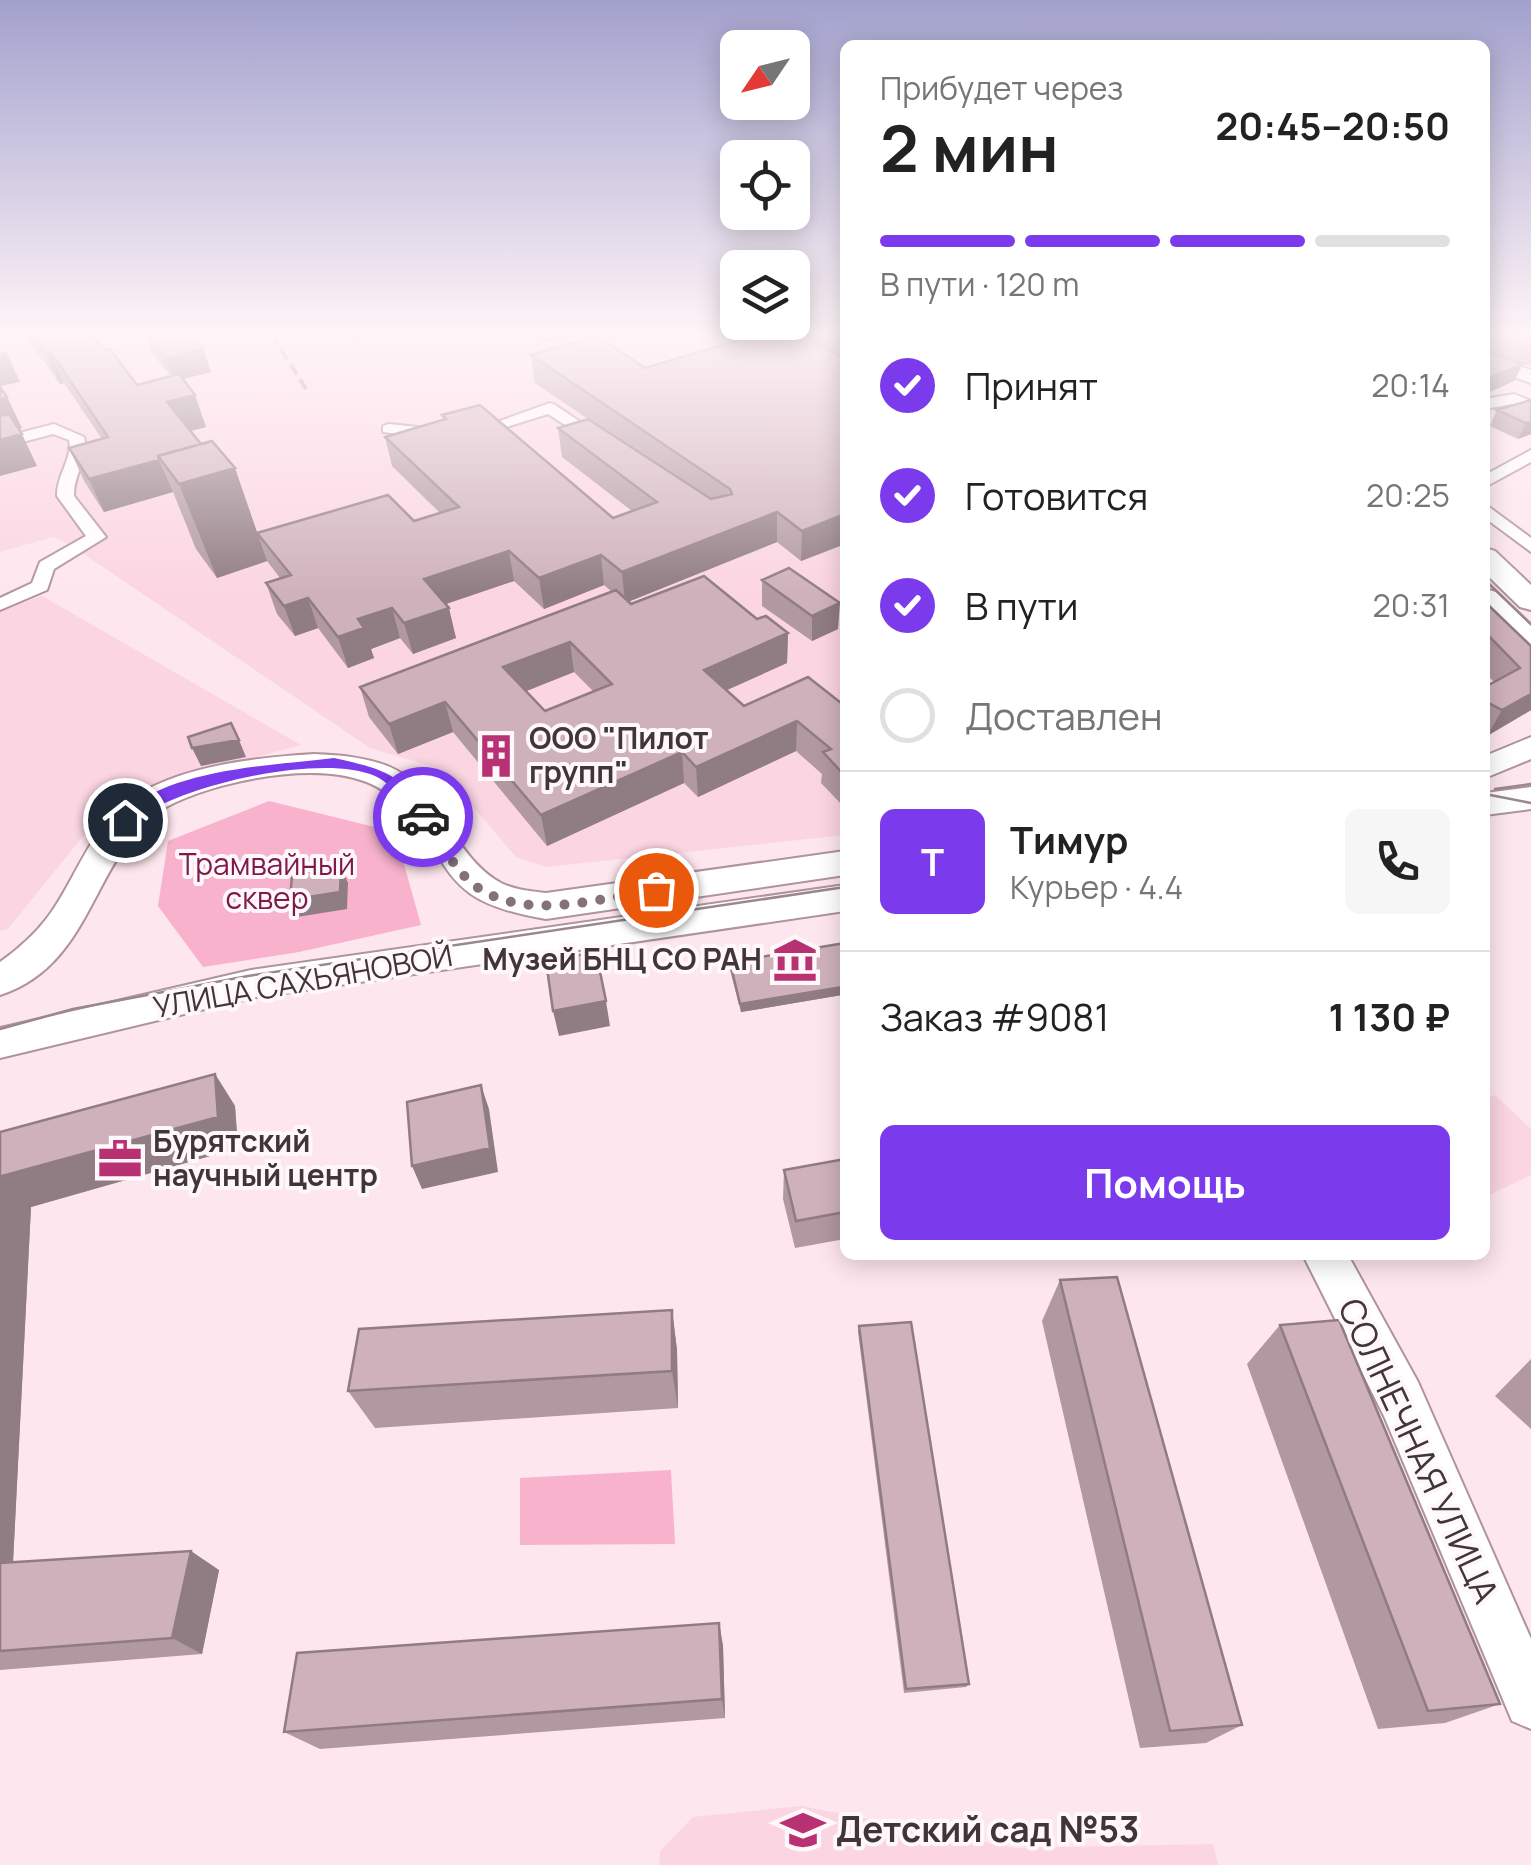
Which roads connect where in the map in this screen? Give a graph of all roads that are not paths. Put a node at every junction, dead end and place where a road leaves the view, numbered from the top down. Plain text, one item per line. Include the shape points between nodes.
1 (515, 421) edge
2 (570, 421) edge
3 (389, 429) dead end
4 (494, 429) edge
5 (462, 430) edge
6 (0, 443) edge
7 (617, 452) edge
8 (1531, 455) edge
9 (1490, 479) edge
10 (1490, 512) edge
11 (1531, 547) edge
12 (1490, 562) edge
13 (1531, 601) edge
14 (1490, 603) edge
15 (0, 604) edge
16 (1531, 644) edge
17 (1531, 748) edge
18 (1490, 764) edge
19 (1490, 765) edge
20 (1530, 797) edge
21 (1490, 803) edge
22 (840, 863) edge
23 (840, 899) edge
24 (0, 980) edge
25 (0, 1043) edge
26 (1328, 1260) edge
27 (1531, 1702) edge

1 - 4 street
2 - 7 street
3 - 5 street
6 - 15 street via 54,430 76,437 79,447 62,487 97,537 46,566 40,586
8 - 9 street
10 - 11 street
12 - 13 main road
14 - 16 main road
17 - 18 main road
19 - 20 main road
20 - 21 main road
22 - 24 main road via 546,906 516,904 472,883 402,788 379,772 334,762 302,764 207,779 144,804 107,845 72,915
23 - 25 main road, УЛИЦА САХЬЯНОВОЙ via 250,984
26 - 27 main road, СОЛНЕЧНАЯ УЛИЦА via 1402,1399

